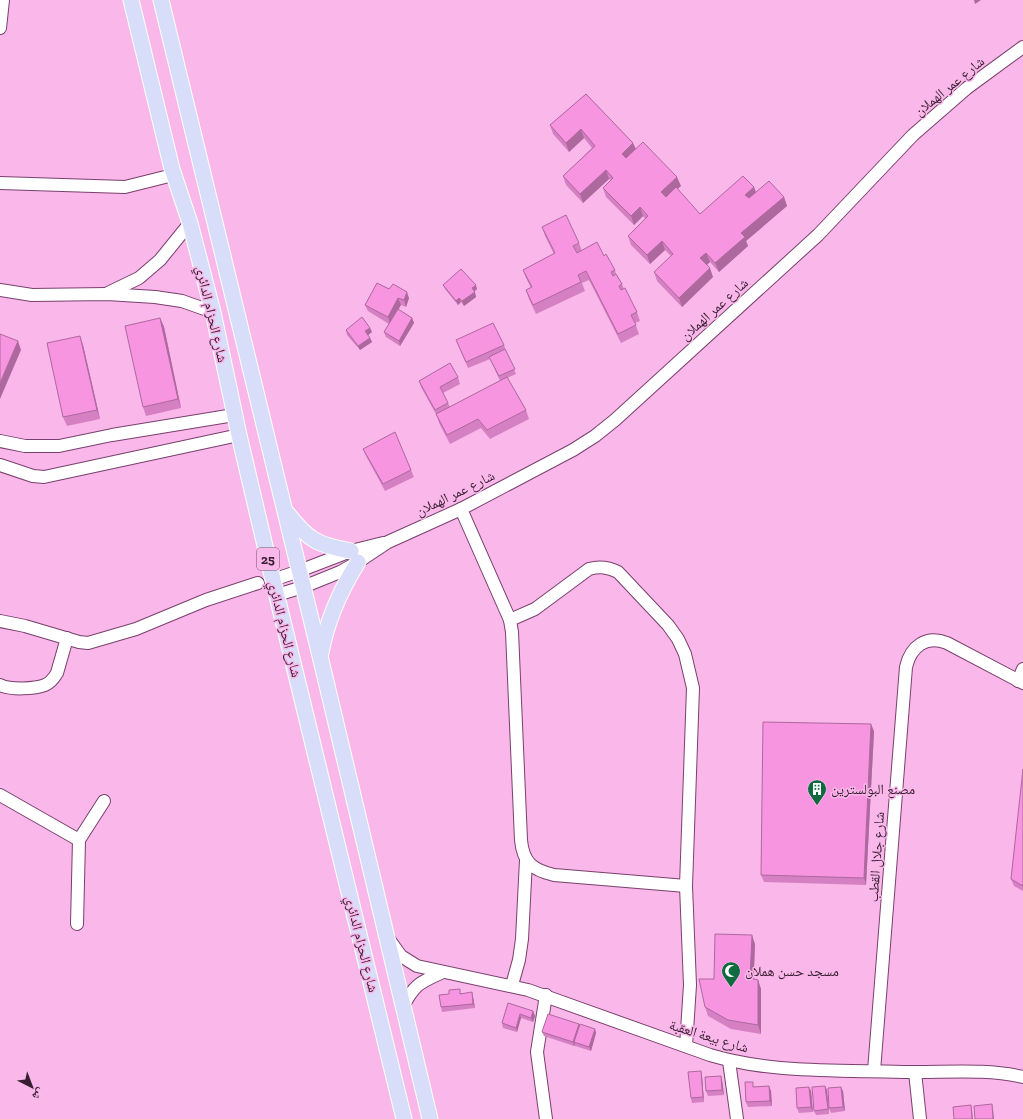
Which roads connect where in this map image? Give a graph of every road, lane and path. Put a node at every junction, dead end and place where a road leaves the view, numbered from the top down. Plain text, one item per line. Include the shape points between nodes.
1 (3, 0) edge
2 (132, 0) edge
3 (161, 0) edge
4 (0, 28) edge
5 (1023, 47) edge
6 (173, 175) junction
7 (0, 183) edge
8 (190, 223) junction
9 (0, 290) edge
10 (107, 294) junction
11 (213, 312) junction
12 (234, 415) junction
13 (239, 435) junction
14 (0, 441) edge
15 (0, 465) edge
16 (461, 509) junction
17 (285, 510) junction
18 (355, 556) junction
19 (299, 571) junction
20 (273, 580) junction
21 (258, 583) dead end
22 (303, 587) junction
23 (278, 595) junction
24 (510, 620) junction
25 (0, 621) edge
26 (67, 638) junction
27 (320, 656) junction
28 (1023, 669) edge
29 (1021, 682) edge
30 (0, 685) edge
31 (0, 795) edge
32 (104, 801) dead end
33 (78, 840) junction
34 (526, 860) junction
35 (686, 886) junction
36 (77, 924) dead end
37 (386, 936) junction
38 (443, 972) junction
39 (512, 985) junction
40 (546, 995) junction
41 (403, 1007) junction
42 (686, 1046) junction
43 (729, 1061) junction
44 (874, 1071) junction
45 (915, 1072) junction
46 (1022, 1074) edge
47 (404, 1119) edge
48 (430, 1119) edge
49 (546, 1119) edge
50 (737, 1119) edge
51 (920, 1119) edge

1 - 4 street
2 - 6 main road, شارع الحزام الدائري / 25
3 - 17 main road, شارع الحزام الدائري / 25
5 - 16 street, شارع عمر الهملان via 967,88 913,135 818,235 615,420 573,450
6 - 7 street via 125,187
6 - 8 main road, شارع الحزام الدائري / 25
8 - 10 street via 160,260 139,278
8 - 11 main road, شارع الحزام الدائري / 25
9 - 10 street via 32,295
10 - 11 street via 182,300
11 - 12 main road, شارع الحزام الدائري / 25
12 - 13 main road, شارع الحزام الدائري / 25
12 - 14 street via 58,446 25,446
13 - 15 street via 44,477
13 - 20 main road, شارع الحزام الدائري / 25
16 - 18 street, شارع عمر الهملان
16 - 24 street
17 - 18 main road via 300,530 312,540
17 - 19 main road, شارع الحزام الدائري / 25
18 - 19 street, شارع عمر الهملان
18 - 22 street, شارع عمر الهملان via 322,580
18 - 27 main road via 329,619
19 - 20 street, شارع عمر الهملان
19 - 22 main road, شارع الحزام الدائري / 25
20 - 23 main road, شارع الحزام الدائري / 25
21 - 26 street via 206,600 136,629 88,643
22 - 23 street, شارع عمر الهملان
22 - 27 main road, شارع الحزام الدائري / 25
23 - 47 main road, شارع الحزام الدائري / 25
24 - 34 street via 521,840
24 - 35 street via 535,609 589,569 598,566 618,572 678,639 685,654 693,688
25 - 26 street
26 - 30 street via 57,673 46,685 14,688
27 - 37 main road, شارع الحزام الدائري / 25
28 - 29 street
29 - 44 street, شارع جلال القطب via 938,639 923,642 908,658
31 - 33 street
32 - 33 street
33 - 36 street
34 - 35 street via 544,873 554,875
34 - 39 street via 522,939
35 - 42 street via 690,985
37 - 38 street, شارع بيعة العقبة via 401,956 417,966
37 - 41 main road, شارع الحزام الدائري / 25
38 - 39 street, شارع بيعة العقبة
38 - 41 street via 414,988
39 - 40 street, شارع بيعة العقبة
40 - 42 street, شارع بيعة العقبة
40 - 49 street via 537,1052
41 - 48 main road, شارع الحزام الدائري / 25
42 - 43 street, شارع بيعة العقبة
43 - 44 street, شارع بيعة العقبة via 792,1070
43 - 50 street
44 - 45 street, شارع بيعة العقبة
45 - 46 street, شارع بيعة العقبة
45 - 51 street

